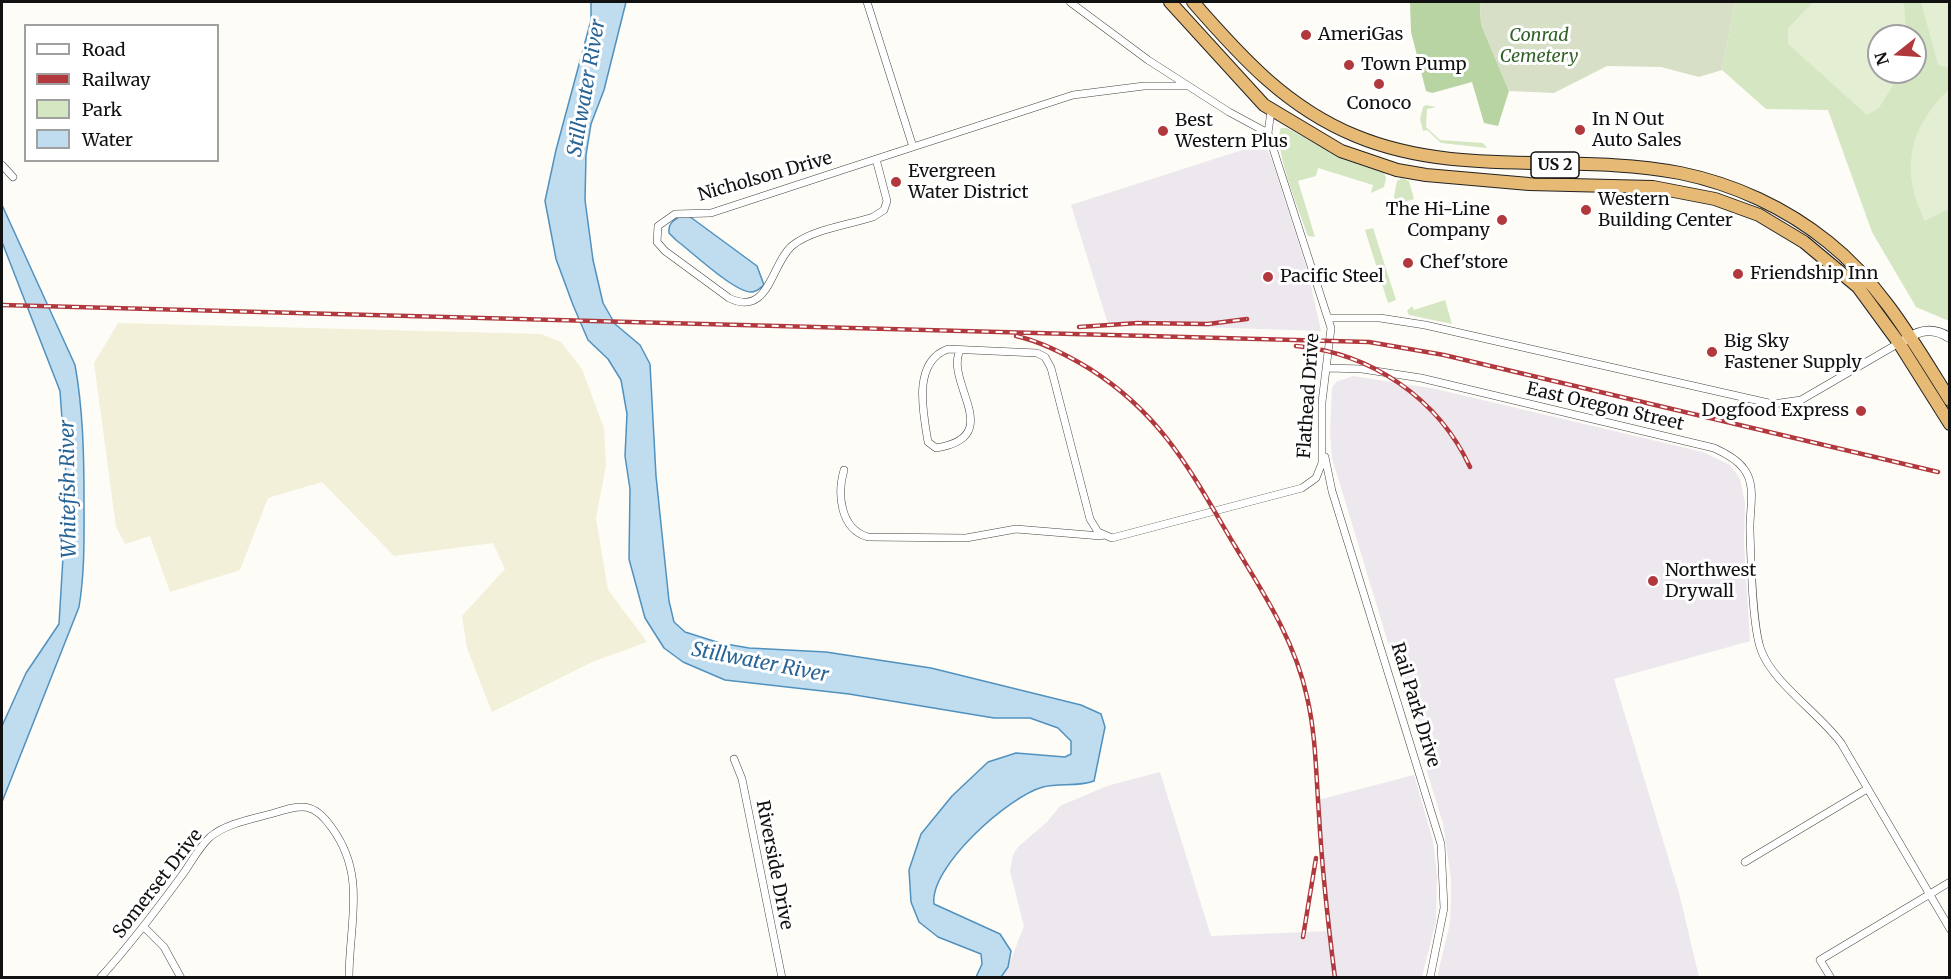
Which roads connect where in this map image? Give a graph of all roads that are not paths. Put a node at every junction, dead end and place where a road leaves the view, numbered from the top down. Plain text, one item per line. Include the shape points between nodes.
1 (867, 2) edge
2 (1070, 2) edge
3 (1170, 2) edge
4 (1193, 2) edge
5 (1196, 89) junction
6 (1271, 111) junction
7 (1268, 133) junction
8 (913, 147) junction
9 (876, 159) junction
10 (2, 165) edge
11 (13, 177) dead end
12 (1329, 318) junction
13 (1950, 338) edge
14 (1905, 340) junction
15 (960, 350) junction
16 (1328, 368) junction
17 (1950, 400) edge
18 (1950, 424) edge
19 (1323, 446) junction
20 (844, 470) dead end
21 (1112, 538) junction
22 (734, 759) dead end
23 (1868, 789) junction
24 (1745, 862) dead end
25 (1950, 882) edge
26 (1930, 894) junction
27 (144, 927) junction
28 (1950, 929) edge
29 (100, 978) edge
30 (181, 978) edge
31 (349, 978) edge
32 (782, 978) edge
33 (1430, 978) edge
34 (1831, 978) edge

1 - 8 street
2 - 5 street via 1148,60
3 - 6 highway, US 2
4 - 14 highway, US 2 via 1241,57 1285,97 1327,123 1376,144 1440,159 1663,171 1710,181 1758,199 1811,229 1843,254 1871,283
5 - 7 street
5 - 8 street, Nicholson Drive via 1183,85 1144,86 1074,95
6 - 7 street
6 - 14 highway, US 2 via 1341,151 1397,170 1493,182 1653,187 1748,209 1804,242 1844,275
7 - 12 street
8 - 9 street, Nicholson Drive
9 - 9 street, Nicholson Drive via 711,213 671,215 658,226 657,242 729,298 741,302 755,300 766,290 783,256 795,244 884,210 887,201
10 - 11 street
12 - 14 street, Flathead Drive via 1380,318 1425,325 1773,404 1801,400
12 - 16 street, Flathead Drive
13 - 14 street via 1932,330
14 - 17 highway, US 2
14 - 18 highway, US 2
15 - 15 street via 935,354 926,365 926,430 928,442 936,448 960,441 971,419 957,365
15 - 21 street via 1037,353 1045,357 1090,519 1098,532
16 - 19 street, Flathead Drive via 1322,402
16 - 23 street, East Oregon Street via 1421,378 1714,448 1735,460 1744,468 1751,490 1750,531 1760,647 1778,677 1834,734
19 - 21 street, Flathead Drive via 1316,478 1302,488
19 - 33 street, Rail Park Drive via 1332,491 1441,844 1444,908
20 - 21 street via 841,496 849,526 867,537 966,538 1016,529
22 - 32 street, Riverside Drive via 742,779
23 - 24 street
23 - 26 street, East Oregon Street
25 - 26 street
26 - 28 street, East Oregon Street
26 - 34 street via 1820,960
27 - 29 street, Somerset Drive
27 - 30 street via 164,947
27 - 31 street, Somerset Drive via 210,838 226,827 297,806 314,808 344,844 351,861 354,908

